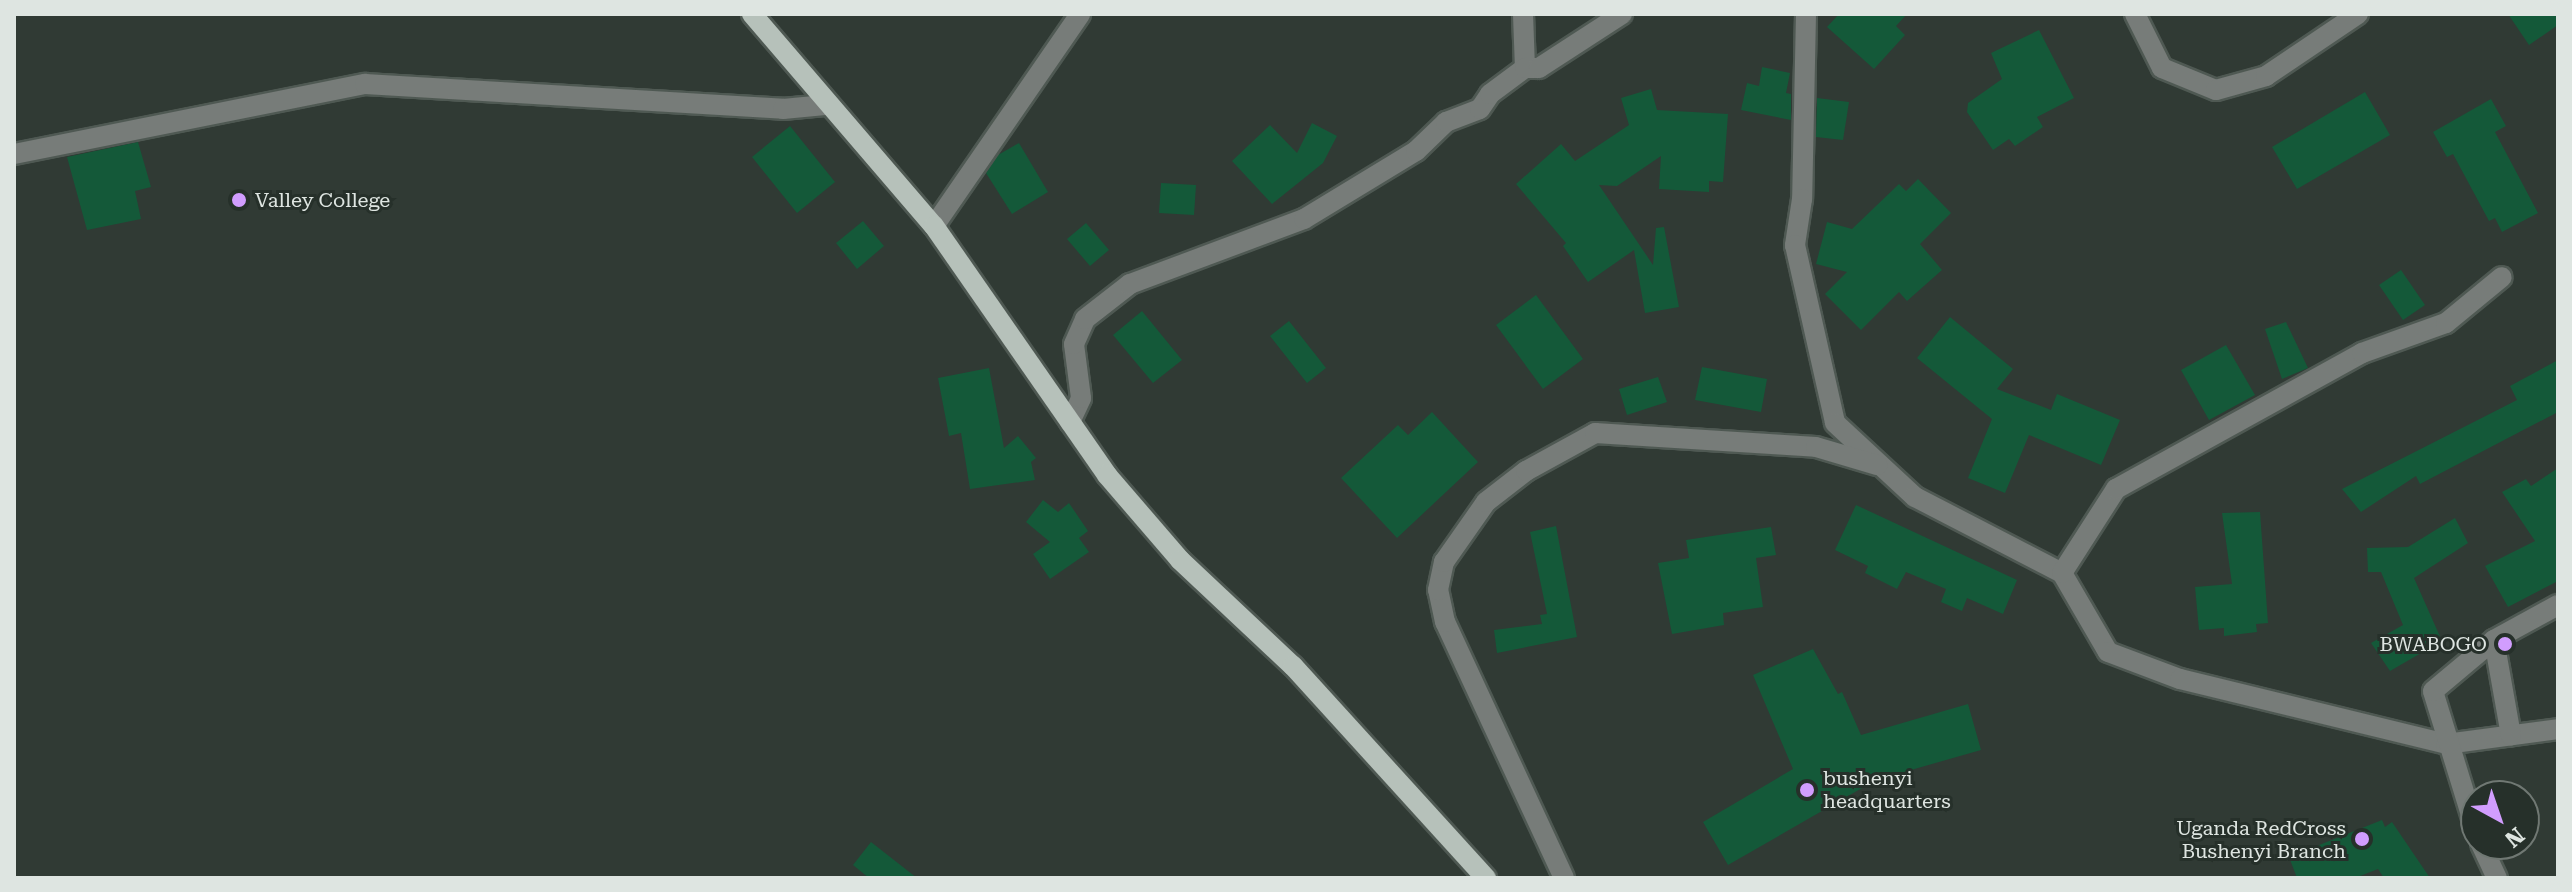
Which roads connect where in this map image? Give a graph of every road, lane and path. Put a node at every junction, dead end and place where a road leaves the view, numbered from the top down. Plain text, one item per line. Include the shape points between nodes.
1 (752, 14) edge
2 (1080, 14) edge
3 (1523, 14) edge
4 (1622, 14) edge
5 (1806, 14) edge
6 (2135, 14) edge
7 (2358, 14) edge
8 (1525, 68) junction
9 (825, 105) junction
10 (14, 154) edge
11 (934, 226) junction
12 (2502, 277) dead end
13 (1070, 422) junction
14 (1881, 466) junction
15 (2062, 573) junction
16 (2558, 605) edge
17 (2494, 640) junction
18 (2558, 729) edge
19 (2511, 735) junction
20 (2446, 744) junction
21 (2460, 785) edge
22 (1486, 878) edge
23 (1564, 878) edge

1 - 9 main road
2 - 11 street
3 - 8 street
4 - 8 street via 1539,68
5 - 14 street via 1797,272 1813,309 1835,423
6 - 7 street via 2162,68 2216,90 2266,76
8 - 13 street via 1480,109 1446,122 1416,151 1304,219 1130,284 1085,319 1074,344 1081,398
9 - 10 street via 783,109 365,84
9 - 11 main road
11 - 13 main road
12 - 15 street via 2446,323 2362,353 2116,489
13 - 22 main road via 1180,560 1293,666
14 - 15 street via 1915,497
14 - 23 street via 1816,447 1595,433 1526,471 1486,502 1444,562 1438,590 1445,622
15 - 20 street via 2108,652 2180,679
16 - 17 street
17 - 19 street
17 - 20 street via 2433,691
18 - 19 street
19 - 20 street
20 - 21 street

